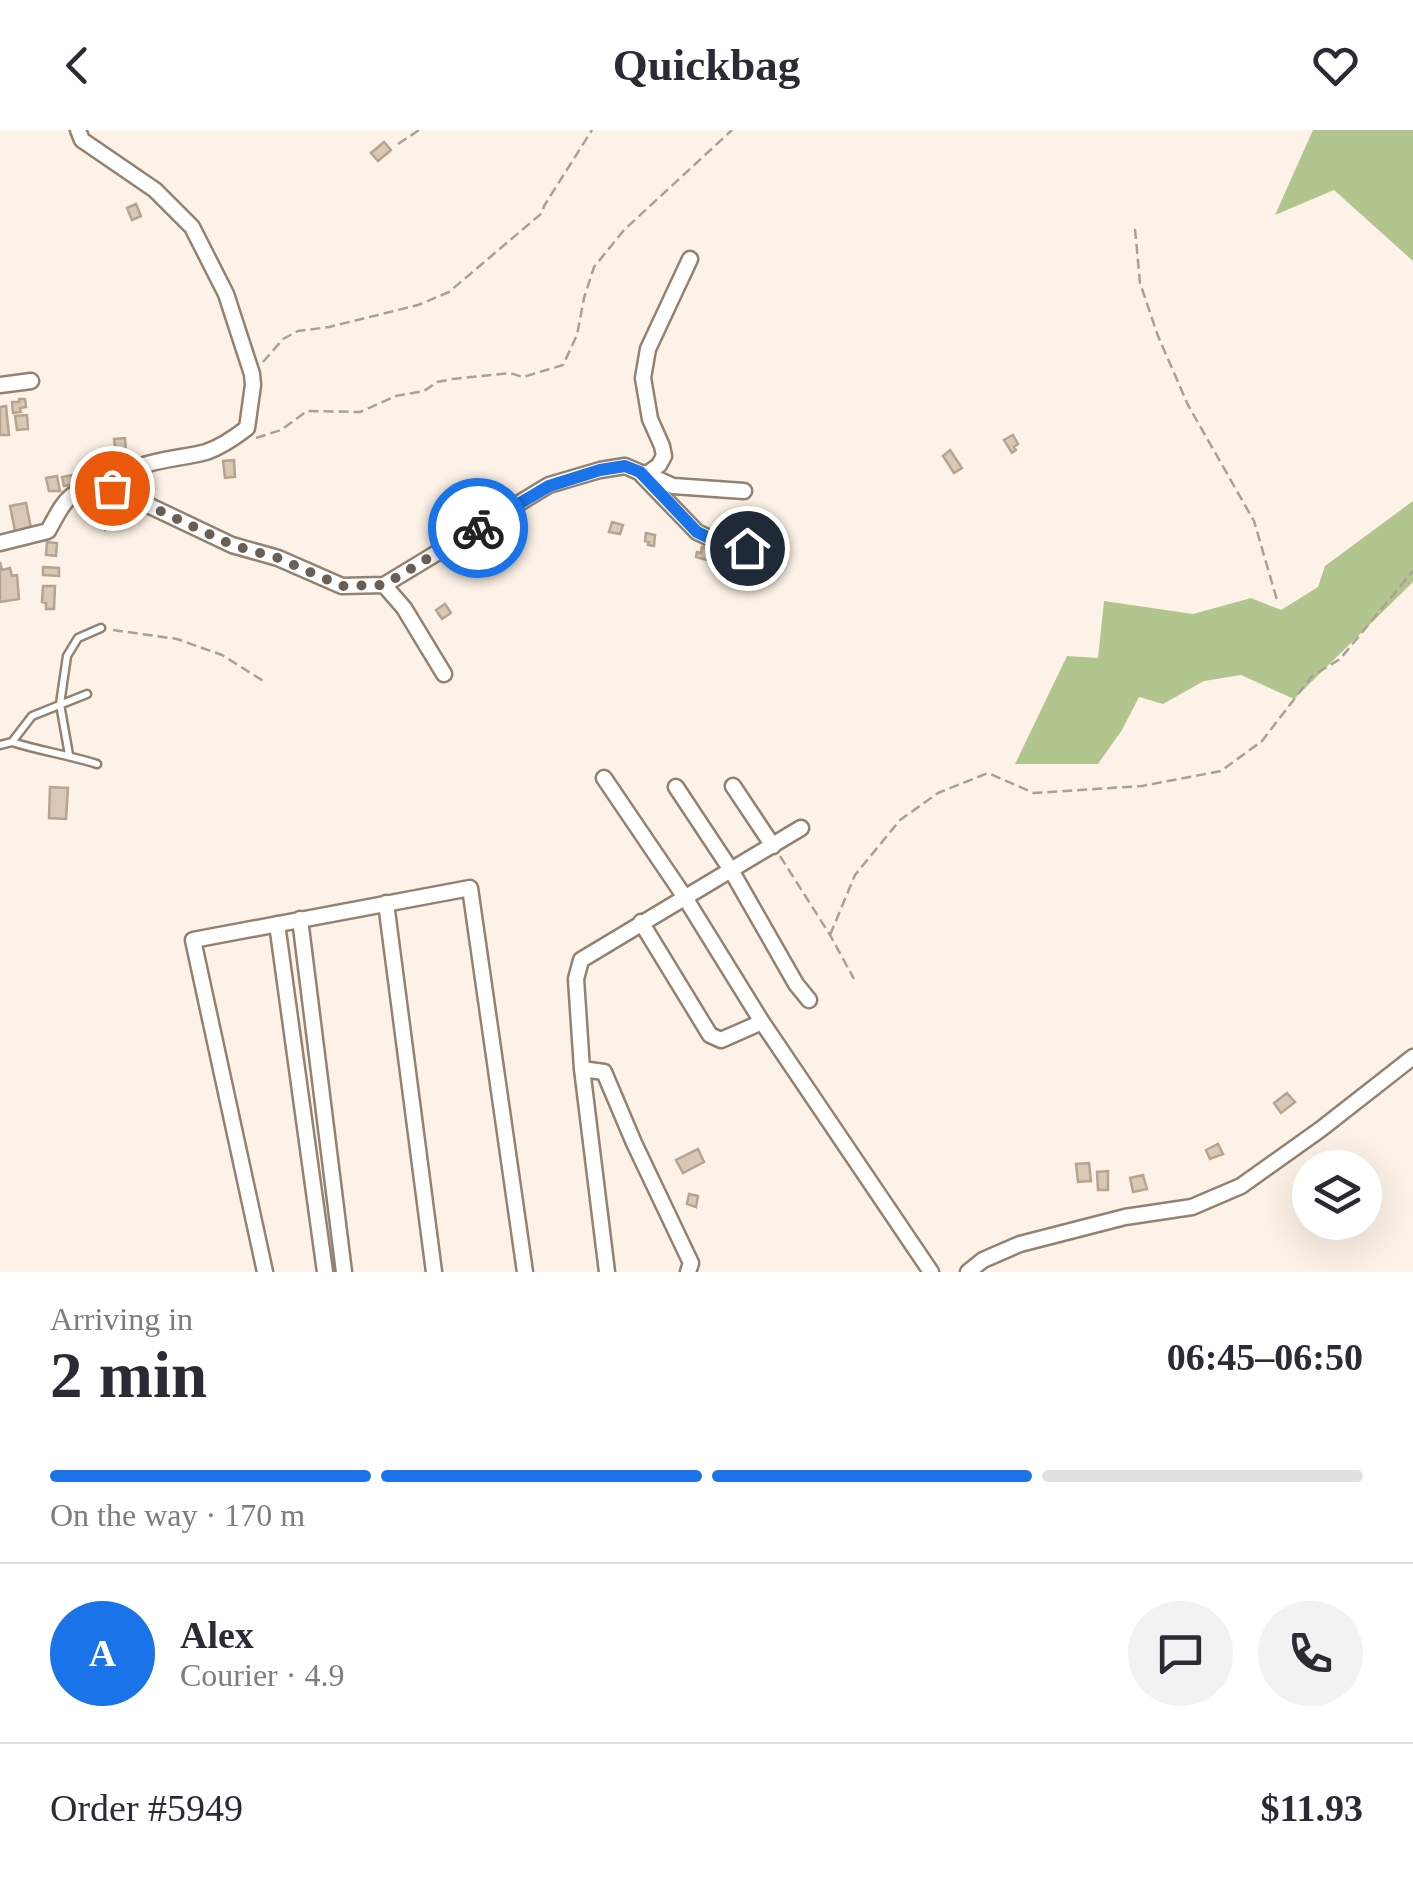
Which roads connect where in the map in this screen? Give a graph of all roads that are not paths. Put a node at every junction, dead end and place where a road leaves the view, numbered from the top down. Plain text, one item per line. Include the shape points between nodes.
1 (78, 130) edge
2 (690, 259) dead end
3 (31, 382) dead end
4 (0, 385) edge
5 (643, 473) junction
6 (112, 488) junction
7 (744, 491) dead end
8 (0, 543) edge
9 (747, 548) dead end
10 (384, 585) junction
11 (101, 628) road end
12 (444, 674) dead end
13 (86, 694) dead end
14 (60, 704) junction
15 (12, 742) junction
16 (0, 745) edge
17 (69, 755) junction
18 (97, 764) dead end
19 (604, 778) dead end
20 (733, 786) dead end
21 (676, 787) dead end
22 (801, 828) dead end
23 (773, 846) junction
24 (731, 870) junction
25 (684, 896) junction
26 (386, 903) junction
27 (300, 920) junction
28 (641, 922) junction
29 (277, 924) junction
30 (808, 1000) dead end
31 (762, 1022) junction
32 (1413, 1056) edge
33 (582, 1070) junction
34 (522, 1271) edge
35 (265, 1272) edge
36 (325, 1272) edge
37 (344, 1272) edge
38 (434, 1272) edge
39 (607, 1272) edge
40 (688, 1272) edge
41 (931, 1272) edge
42 (968, 1272) edge

1 - 6 street via 82,140 156,190 192,227 226,294 253,384 247,428 205,452 131,471
2 - 5 street via 648,349 650,419 664,456
3 - 4 street
5 - 7 street via 673,486
5 - 9 street via 697,532
5 - 10 street via 625,466 549,486
6 - 8 street via 93,486 70,495 48,532
6 - 10 street via 232,545 342,586
10 - 12 street
11 - 14 lane via 78,638 67,656
13 - 14 lane
14 - 15 lane via 32,716
14 - 17 lane
15 - 16 lane
15 - 17 lane
17 - 18 lane
19 - 25 street
20 - 23 street
21 - 24 street
22 - 23 street
23 - 24 street
24 - 25 street
24 - 30 street
25 - 28 street
25 - 31 street
26 - 27 street
26 - 34 street via 470,888
26 - 38 street
27 - 29 street
27 - 37 street
28 - 31 street via 710,1035 720,1040
28 - 33 street via 581,960 576,978
29 - 35 street via 193,940
29 - 36 street
31 - 41 street
32 - 42 street via 1241,1186 1192,1207 1020,1244
33 - 39 street
33 - 40 street via 604,1072 691,1263

